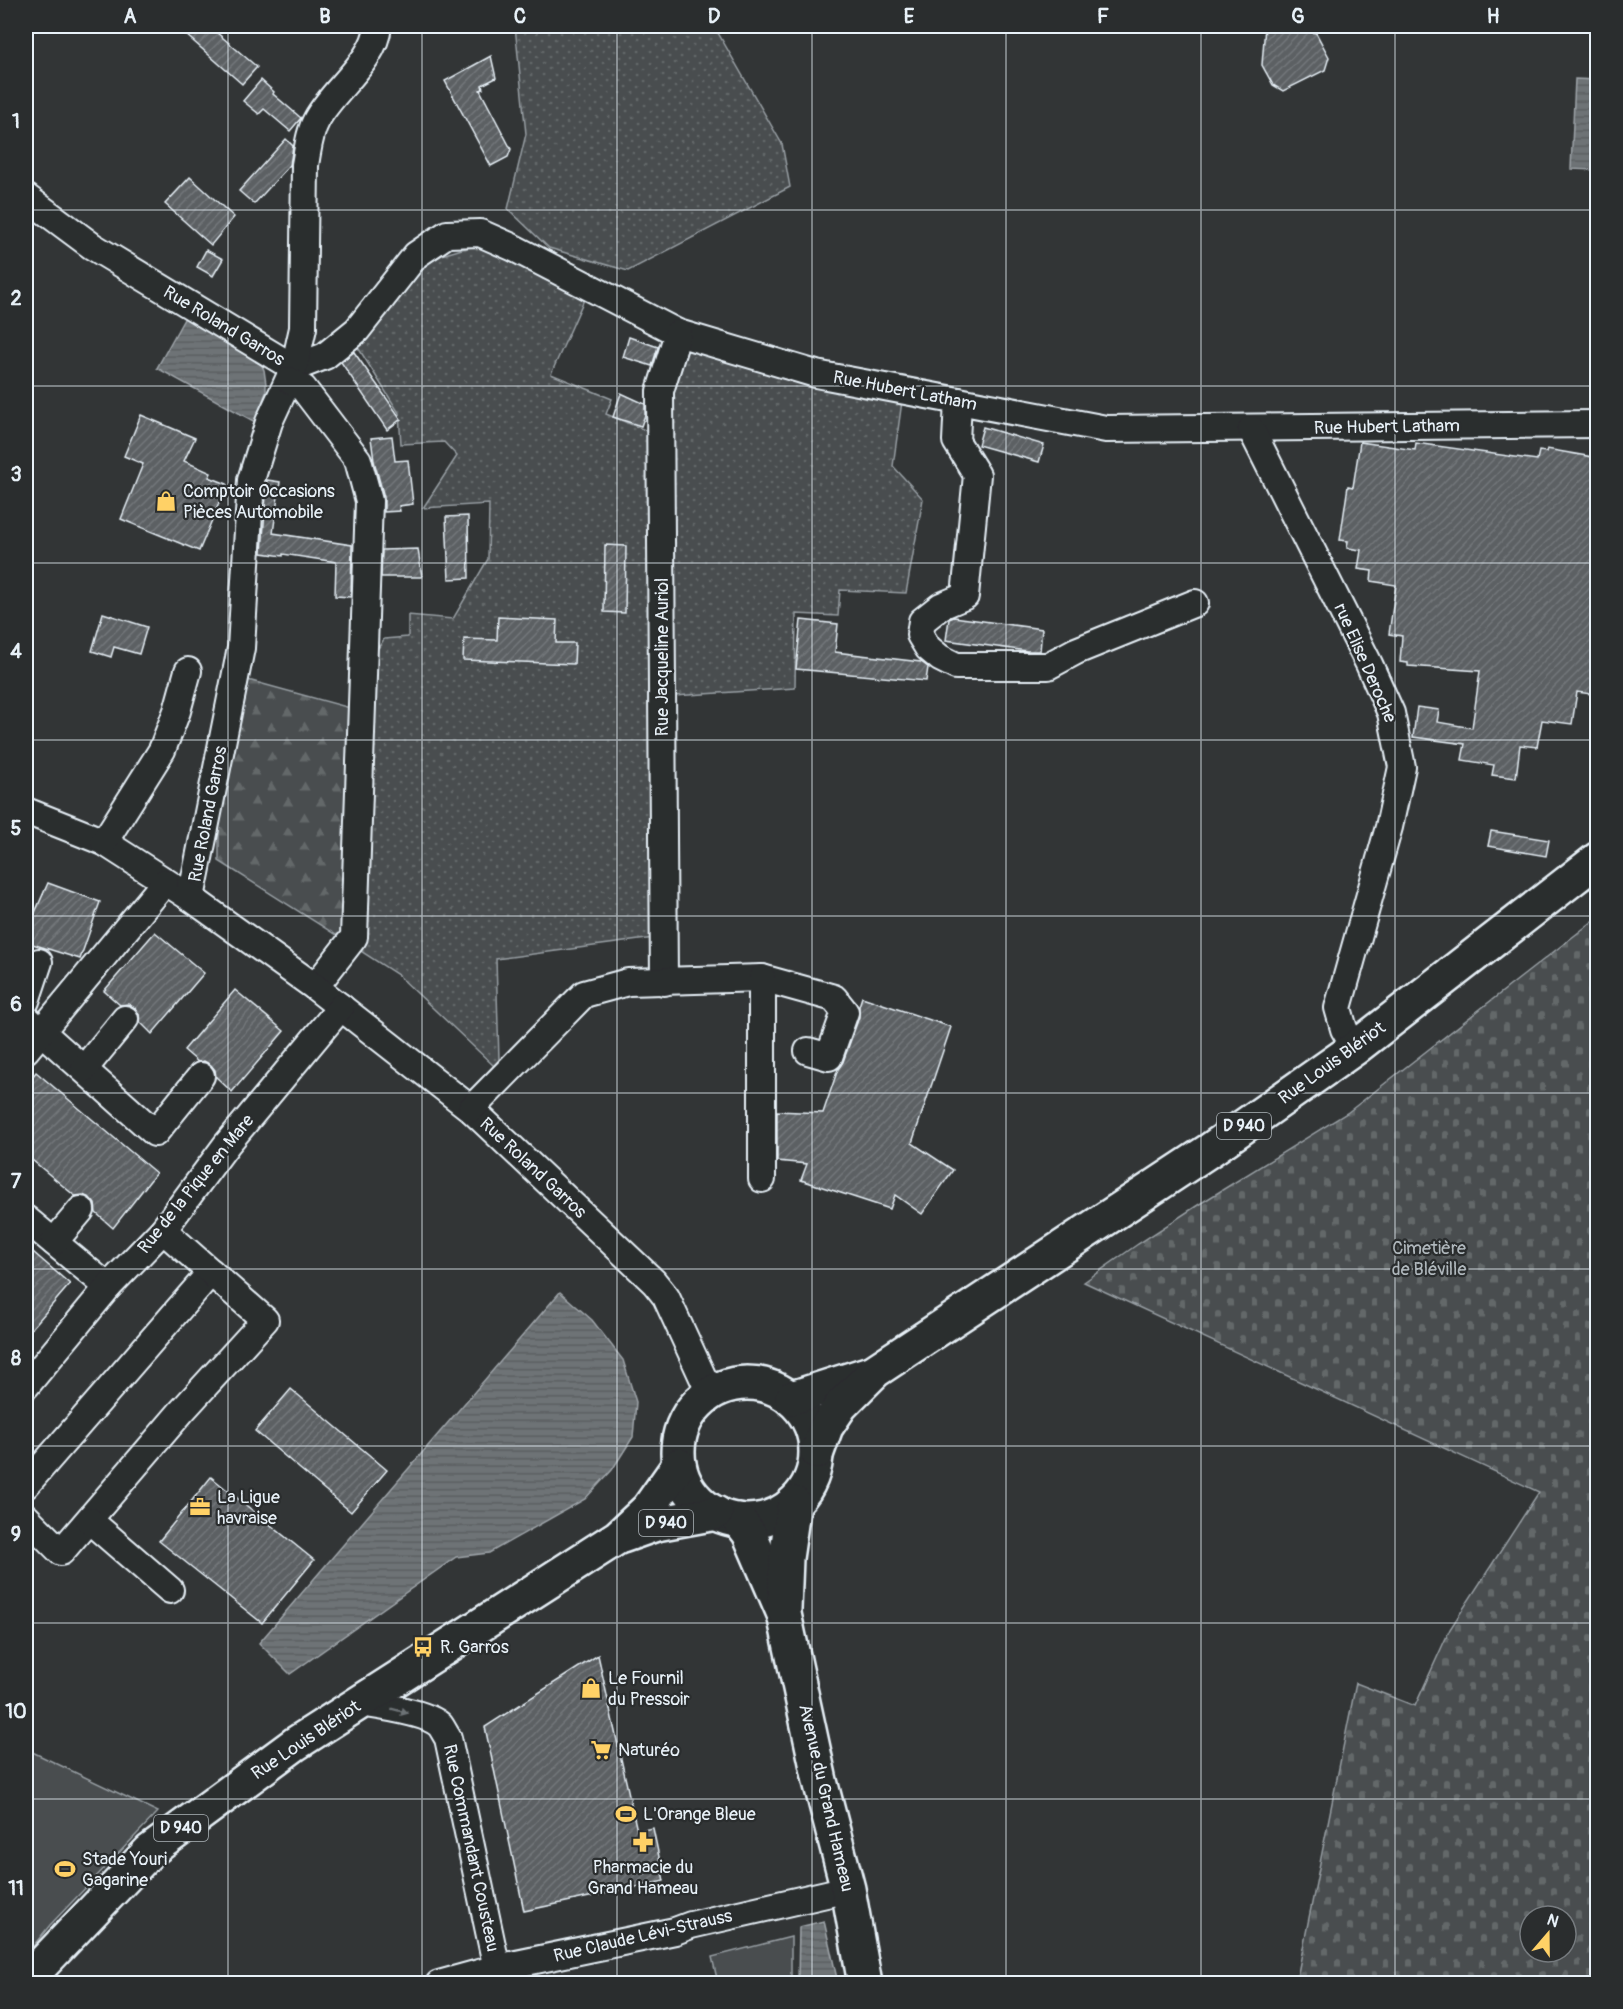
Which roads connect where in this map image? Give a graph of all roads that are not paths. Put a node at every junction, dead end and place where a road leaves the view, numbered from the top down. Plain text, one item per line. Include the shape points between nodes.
1 (378, 26) edge
2 (26, 197) edge
3 (678, 333) junction
4 (292, 374) junction
5 (958, 401) junction
6 (1598, 424) edge
7 (1251, 429) junction
8 (1195, 603) dead end
9 (188, 671) dead end
10 (26, 811) edge
11 (104, 842) junction
12 (1598, 859) edge
13 (165, 882) junction
14 (191, 898) junction
15 (39, 962) dead end
16 (762, 978) junction
17 (664, 982) junction
18 (315, 987) junction
19 (26, 1001) edge
20 (341, 1007) junction
21 (125, 1019) dead end
22 (31, 1033) edge
23 (1355, 1048) junction
24 (808, 1051) dead end
25 (84, 1069) junction
26 (201, 1076) dead end
27 (471, 1109) junction
28 (762, 1179) dead end
29 (81, 1210) dead end
30 (26, 1219) edge
31 (163, 1230) junction
32 (54, 1242) junction
33 (211, 1272) junction
34 (108, 1287) junction
35 (875, 1371) junction
36 (26, 1386) edge
37 (710, 1393) junction
38 (792, 1398) junction
39 (817, 1452) junction
40 (679, 1465) junction
41 (26, 1485) edge
42 (794, 1503) junction
43 (26, 1517) edge
44 (727, 1517) junction
45 (89, 1520) junction
46 (618, 1537) junction
47 (170, 1590) dead end
48 (784, 1614) junction
49 (360, 1703) junction
50 (848, 1889) junction
51 (498, 1976) edge
52 (26, 1981) edge
53 (439, 1983) edge
54 (865, 1983) edge

1 - 4 street via 371,50 328,102 309,139 305,165 303,328
2 - 4 street, Rue Roland Garros via 92,246
3 - 4 street, Rue Hubert Latham via 480,233 447,234 416,255 357,330 325,356
3 - 5 street, Rue Hubert Latham via 816,374
3 - 17 street, Rue Jacqueline Auriol via 660,391
4 - 14 street, Rue Roland Garros via 269,422 251,480 241,648
4 - 18 street via 358,460 369,501 354,937
5 - 7 street, Rue Hubert Latham via 1106,429
5 - 8 street via 956,441 977,476 965,596 941,606 922,621 920,635 928,648 956,666 1048,666
6 - 7 street, Rue Hubert Latham
7 - 23 street, rue Elise Deroche via 1391,713 1402,767 1389,828 1338,1008
9 - 11 street via 162,750
10 - 11 street
11 - 13 street
12 - 23 main road, Rue Louis Blériot / D 940
13 - 14 street
13 - 22 street
14 - 18 street, Rue Roland Garros
15 - 19 street
16 - 17 street
16 - 24 street via 834,998 845,1012 829,1057
16 - 28 street
17 - 27 street via 627,982 584,994
18 - 20 street, Rue Roland Garros
20 - 27 street, Rue Roland Garros
20 - 31 street, Rue de la Pique en Mare via 227,1144
21 - 25 street
22 - 25 street
23 - 35 main road, Rue Louis Blériot / D 940 via 1210,1150
25 - 26 street via 155,1133
27 - 37 street, Rue Roland Garros via 654,1282 666,1297
29 - 32 street
30 - 32 street
31 - 33 street
31 - 34 street, Rue de la Pique en Mare
32 - 34 street
33 - 41 street
33 - 45 street via 265,1320
34 - 36 street, Rue de la Pique en Mare
35 - 38 main road, Rue Louis Blériot / D 940
35 - 39 main road, Rue Louis Blériot / D 940 via 841,1405 826,1427
37 - 38 main road via 730,1384 752,1383 773,1387
37 - 40 main road via 684,1424
38 - 39 main road via 806,1414
39 - 42 main road via 810,1480
40 - 44 main road via 684,1480 702,1504
40 - 46 main road, Rue Louis Blériot / D 940 via 648,1509
42 - 44 main road via 758,1520
42 - 48 main road, Avenue du Grand Hameau via 786,1558
43 - 45 street via 61,1552
44 - 46 main road, Rue Louis Blériot / D 940 via 656,1524
44 - 48 main road, Avenue du Grand Hameau via 749,1533
45 - 47 street
46 - 49 main road, Rue Louis Blériot / D 940
48 - 50 main road, Avenue du Grand Hameau
49 -> 51 street, Rue Commandant Cousteau via 428,1719 439,1724 448,1738
49 - 52 main road, Rue Louis Blériot / D 940 via 295,1744 150,1851
50 - 51 street, Rue Claude Lévi-Strauss
50 - 54 main road, Avenue du Grand Hameau
51 - 53 street, Rue Claude Lévi-Strauss

